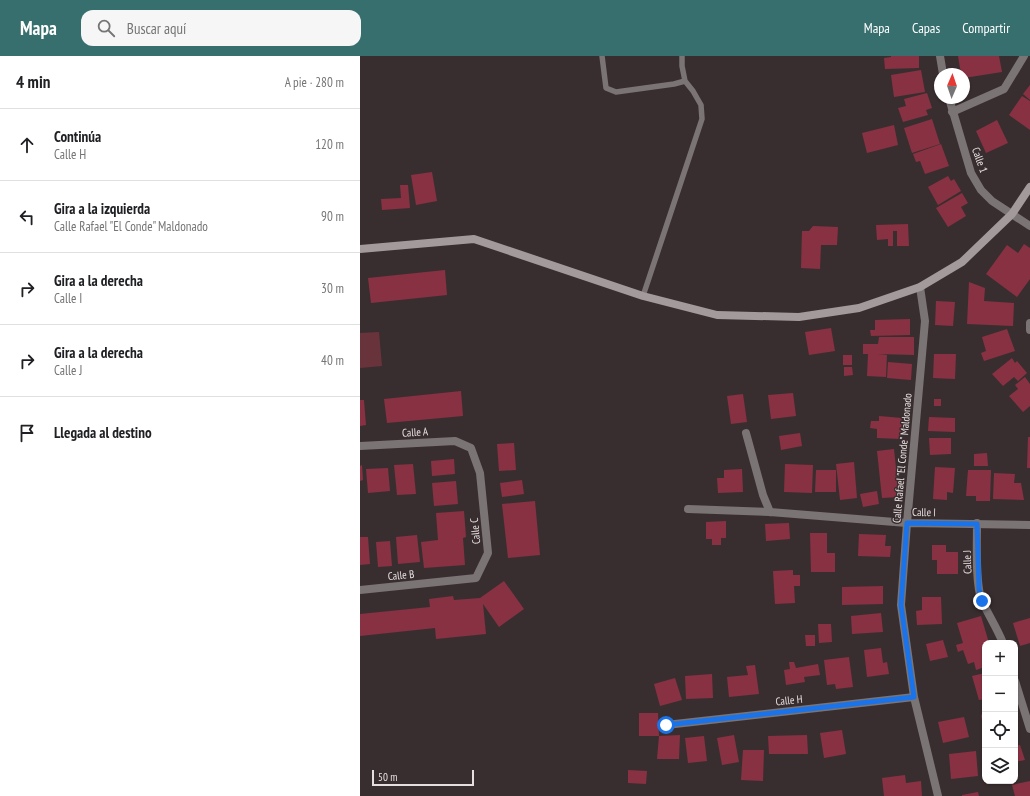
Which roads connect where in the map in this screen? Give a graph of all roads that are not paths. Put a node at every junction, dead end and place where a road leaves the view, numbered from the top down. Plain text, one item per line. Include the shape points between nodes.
1 (602, 56) edge
2 (682, 56) edge
3 (940, 56) edge
4 (1024, 56) edge
5 (942, 68) edge
6 (685, 81) junction
7 (950, 104) edge
8 (952, 112) junction
9 (1030, 187) edge
10 (1012, 214) junction
11 (1030, 226) edge
12 (360, 249) edge
13 (920, 287) junction
14 (643, 296) junction
15 (1030, 323) edge
16 (1030, 330) edge
17 (746, 433) dead end
18 (360, 446) edge
19 (471, 448) joint
20 (688, 509) dead end
21 (770, 512) junction
22 (907, 523) junction
23 (977, 524) junction
24 (1030, 525) edge
25 (443, 581) joint
26 (360, 590) edge
27 (1002, 640) edge
28 (1018, 691) edge
29 (914, 697) junction
30 (666, 725) dead end
31 (1030, 729) edge
32 (938, 796) edge

1 - 6 lane via 606,88 609,91
2 - 6 lane
3 - 5 street
4 - 8 street via 1004,88
6 - 14 lane via 701,105 702,119
7 - 8 street, Calle 1
8 - 10 street, Calle 1 via 971,173 981,190
9 - 10 street
10 - 11 street, Calle 1
10 - 13 street via 962,262
12 - 14 street via 474,239
13 - 14 street via 859,308 799,317 717,315
13 - 22 street, Calle Rafael "El Conde" Maldonado via 925,321
15 - 16 street
17 - 21 street
18 - 19 street, Calle A via 455,441
19 - 25 street, Calle C via 480,473 488,553 476,578
20 - 21 street, Calle I
21 - 22 street, Calle I
22 - 23 street, Calle I
22 - 29 street, Calle Rafael "El Conde" Maldonado via 901,605
23 - 24 street, Calle I
23 - 27 street, Calle J via 979,589 982,601
25 - 26 street, Calle B
28 - 31 street
29 - 30 street, Calle H
29 - 32 street, Calle Rafael "El Conde" Maldonado

